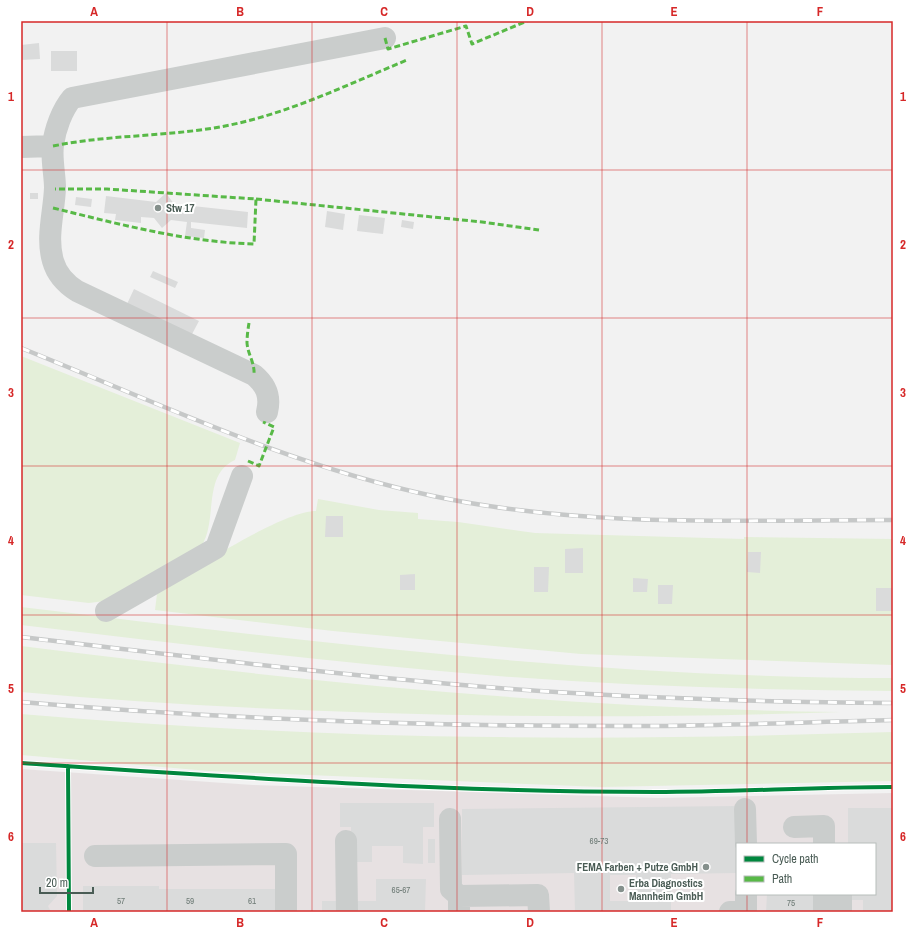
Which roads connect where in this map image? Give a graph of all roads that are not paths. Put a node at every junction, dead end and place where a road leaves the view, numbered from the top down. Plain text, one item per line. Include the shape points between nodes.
1 (385, 38) dead end
2 (21, 146) edge
3 (53, 146) junction
4 (267, 412) dead end
5 (242, 476) dead end
6 (106, 611) dead end
7 (745, 809) dead end
8 (450, 819) dead end
9 (794, 827) dead end
10 (346, 841) dead end
11 (746, 843) edge
12 (824, 843) edge
13 (95, 856) dead end
14 (746, 895) edge
15 (824, 895) edge
16 (841, 895) edge
17 (459, 904) edge
18 (286, 912) edge
19 (346, 912) edge
20 (539, 912) edge
21 (730, 912) edge
22 (824, 912) edge
23 (841, 912) edge

1 - 3 lane via 72,98 66,106
2 - 3 lane
3 - 4 lane via 55,189 50,240 54,262 62,278 77,291 254,375 269,396
5 - 6 lane via 216,548
7 - 11 lane
8 - 17 lane via 451,889
9 - 12 lane via 824,826
10 - 19 lane
13 - 18 lane via 286,854
14 - 21 lane via 746,912
15 - 22 lane
16 - 23 lane
17 - 20 lane via 538,895

